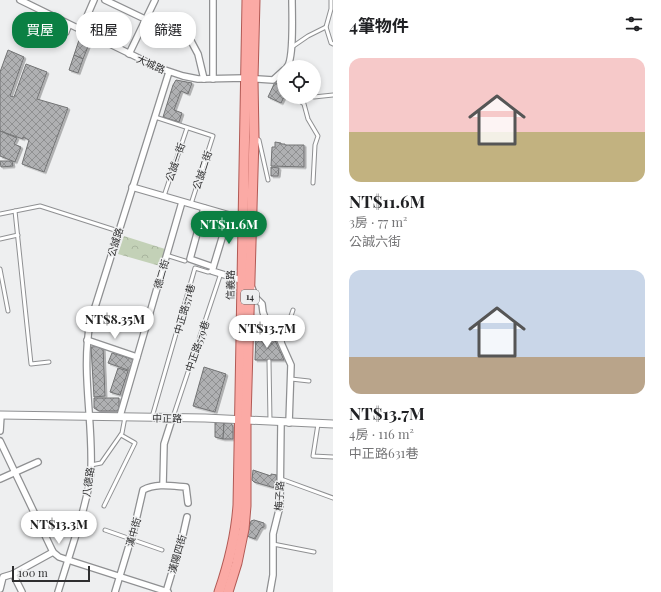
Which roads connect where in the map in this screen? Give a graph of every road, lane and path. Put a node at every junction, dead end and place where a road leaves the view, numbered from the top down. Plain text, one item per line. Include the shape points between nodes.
1 (20, 0) edge
2 (94, 0) edge
3 (105, 0) edge
4 (155, 0) edge
5 (213, 0) edge
6 (247, 0) edge
7 (255, 0) edge
8 (292, 0) edge
9 (332, 1) edge
10 (89, 12) edge
11 (150, 12) edge
12 (140, 17) edge
13 (70, 25) junction
14 (326, 27) junction
15 (76, 28) edge
16 (68, 30) edge
17 (140, 32) edge
18 (333, 44) edge
19 (292, 47) junction
20 (117, 48) edge
21 (195, 48) edge
22 (129, 54) junction
23 (290, 60) edge
24 (169, 72) junction
25 (277, 76) edge
26 (204, 79) junction
27 (213, 79) junction
28 (249, 79) junction
29 (333, 95) edge
30 (321, 96) edge
31 (304, 104) edge
32 (155, 117) junction
33 (187, 128) junction
34 (254, 137) junction
35 (268, 180) dead end
36 (313, 183) dead end
37 (132, 187) junction
38 (164, 196) junction
39 (182, 202) junction
40 (191, 204) junction
41 (204, 208) junction
42 (15, 211) junction
43 (0, 214) edge
44 (118, 231) junction
45 (18, 235) junction
46 (0, 238) edge
47 (247, 250) junction
48 (166, 256) junction
49 (185, 261) dead end
50 (0, 269) edge
51 (213, 269) junction
52 (221, 273) junction
53 (241, 280) junction
54 (251, 285) junction
55 (293, 310) dead end
56 (8, 311) dead end
57 (87, 340) junction
58 (282, 343) junction
59 (137, 357) junction
60 (269, 361) dead end
61 (49, 362) dead end
62 (290, 379) junction
63 (309, 381) dead end
64 (1, 415) edge
65 (123, 416) junction
66 (90, 417) junction
67 (151, 418) junction
68 (172, 418) junction
69 (243, 420) junction
70 (270, 422) junction
71 (280, 422) junction
72 (289, 423) junction
73 (318, 424) junction
74 (333, 424) edge
75 (0, 430) edge
76 (121, 435) junction
77 (0, 441) edge
78 (333, 457) edge
79 (38, 462) dead end
80 (91, 465) junction
81 (14, 472) junction
82 (0, 479) edge
83 (281, 479) junction
84 (163, 485) junction
85 (333, 498) edge
86 (188, 503) dead end
87 (104, 506) dead end
88 (187, 517) dead end
89 (105, 530) dead end
90 (131, 539) junction
91 (273, 544) junction
92 (162, 550) dead end
93 (53, 552) junction
94 (314, 552) dead end
95 (68, 560) junction
96 (13, 574) junction
97 (120, 577) junction
98 (0, 589) edge
99 (22, 592) edge
100 (58, 592) edge
101 (115, 592) edge
102 (167, 592) edge
103 (219, 592) edge
104 (228, 592) edge
105 (270, 592) edge

1 - 13 street, 大城路
2 - 10 street
3 - 12 street
4 - 11 street
5 - 27 street
6 - 28 main road, 信義路 / 14
7 - 28 main road, 信義路 / 14
8 - 19 street
9 - 14 lane
13 - 15 street, 大城路
13 - 16 lane
14 - 18 lane
14 - 19 lane
17 - 22 street
19 - 23 street
20 - 22 street, 大城路
21 - 26 street
22 - 24 street, 大城路
24 - 26 street, 大城路
24 - 32 street, 公誠路
25 - 28 street, 大城路 via 273,80
26 - 27 street, 大城路
27 - 28 street, 大城路
28 - 34 main road, 信義路 / 14
28 - 47 main road, 信義路 / 14
29 - 30 lane
31 - 36 lane via 308,119 318,136
32 - 33 lane
32 - 37 street, 公誠路
33 - 38 lane, 公誠一街
33 - 40 lane, 公誠二街 via 213,136
34 - 35 lane via 259,140
34 - 47 main road, 信義路 / 14
37 - 38 street
37 - 44 street, 公誠路
38 - 39 street
39 - 40 street
39 - 48 street, 德二街
40 - 41 street
41 - 51 street via 190,258
41 - 51 street via 229,215
42 - 43 lane
42 - 44 lane via 40,206
42 - 45 lane
44 - 57 street, 公誠路
45 - 46 lane
45 - 61 lane via 31,364
47 - 53 main road, 信義路 / 14
47 - 54 main road, 信義路 / 14
48 - 49 lane
48 - 59 street, 德二街
50 - 56 lane
51 - 52 street
51 - 67 lane, 中正路571巷 via 208,272 195,268
52 - 53 street
52 - 68 lane, 中正路579巷
53 - 69 main road, 信義路 / 14
54 - 58 street via 256,298 262,304 267,323
54 - 69 main road, 信義路 / 14
55 - 58 lane
57 - 59 street
57 - 66 street, 公誠路
58 - 62 street via 291,365
59 - 65 street, 德二街
60 - 70 lane
62 - 63 lane
62 - 72 street
64 - 66 street, 中正路
64 - 75 street
65 - 66 street, 中正路
65 - 67 street, 中正路
65 - 76 lane
66 - 80 street, 八德路
67 - 68 street, 中正路
68 - 69 street, 中正路
68 - 84 street via 164,444
69 - 70 street, 中正路
69 - 103 main road, 信義路 / 14 via 236,527
69 - 104 main road, 信義路 / 14 via 246,506 244,529
70 - 71 street, 中正路
71 - 72 street, 中正路
71 - 83 street, 梅子路
72 - 73 street, 中正路
73 - 74 street, 中正路
73 - 78 lane via 314,456
76 - 80 lane via 101,463
76 - 87 lane via 136,443
77 - 81 street
79 - 81 street
80 - 95 street, 八德路 via 86,502
81 - 82 street
81 - 93 street
83 - 85 lane
83 - 91 street, 梅子路 via 280,506
84 - 86 street via 186,487
84 - 90 street, 漢中街 via 143,490
88 - 102 street, 漢陽四街
89 - 90 lane
90 - 92 lane
90 - 97 street, 漢中街
91 - 94 lane
91 - 105 street, 梅子路
93 - 95 street
93 - 96 street
95 - 97 street
95 - 100 street, 八德路
96 - 98 street via 3,577
96 - 99 street
97 - 101 street, 漢中街
97 - 102 street

